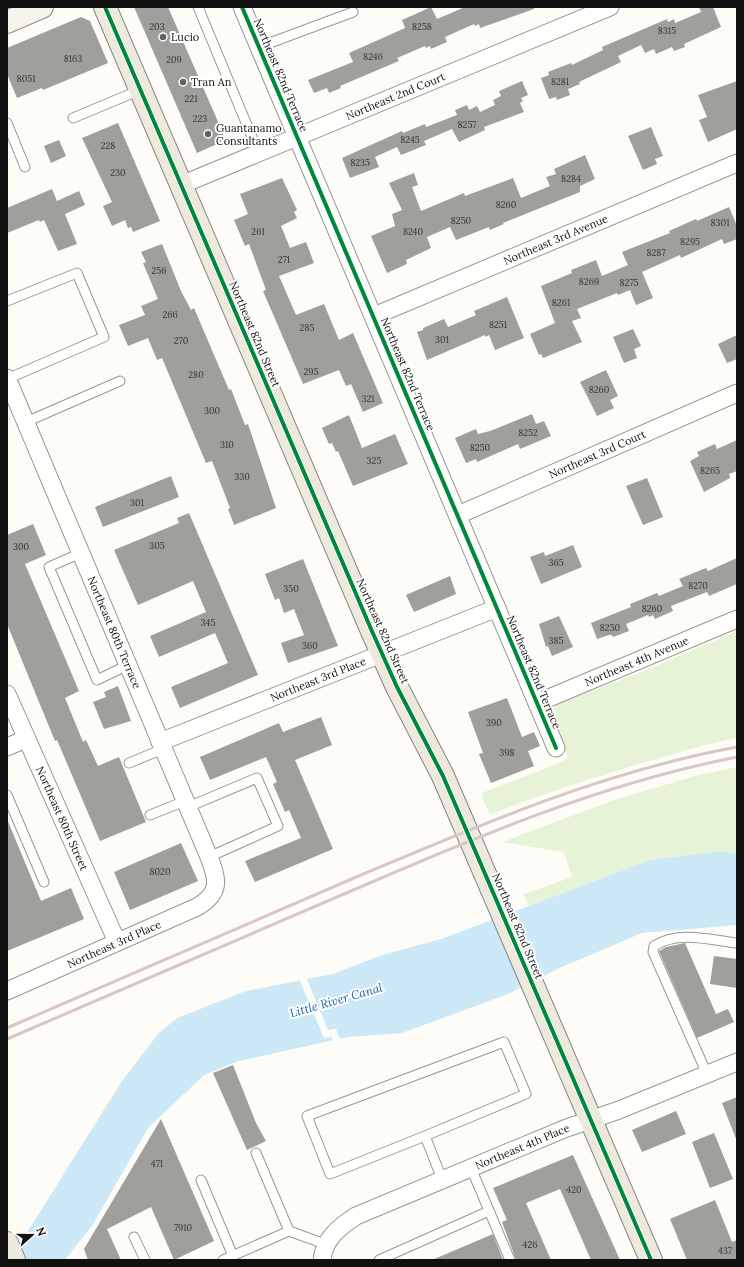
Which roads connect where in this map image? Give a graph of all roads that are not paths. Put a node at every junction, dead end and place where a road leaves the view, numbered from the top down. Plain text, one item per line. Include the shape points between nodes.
1 (42, 7) edge
2 (105, 7) edge
3 (198, 7) edge
4 (242, 7) edge
5 (610, 7) edge
6 (353, 12) dead end
7 (7, 22) edge
8 (259, 47) junction
9 (140, 90) junction
10 (74, 118) dead end
11 (7, 123) edge
12 (298, 137) junction
13 (259, 154) junction
14 (737, 163) edge
15 (25, 167) dead end
16 (181, 185) junction
17 (7, 301) edge
18 (374, 316) junction
19 (7, 378) edge
20 (120, 381) dead end
21 (737, 393) edge
22 (26, 422) junction
23 (458, 515) junction
24 (81, 553) junction
25 (497, 608) junction
26 (737, 619) edge
27 (382, 653) junction
28 (128, 665) junction
29 (7, 694) edge
30 (537, 702) junction
31 (26, 739) junction
32 (162, 746) junction
33 (7, 747) edge
34 (556, 748) dead end
35 (129, 763) dead end
36 (7, 795) edge
37 (186, 804) junction
38 (150, 815) dead end
39 (209, 857) junction
40 (44, 882) dead end
41 (216, 889) joint
42 (117, 942) junction
43 (737, 943) edge
44 (7, 991) edge
45 (737, 1062) edge
46 (706, 1074) junction
47 (591, 1120) junction
48 (424, 1136) junction
49 (256, 1153) dead end
50 (471, 1168) junction
51 (442, 1179) junction
52 (202, 1180) dead end
53 (489, 1211) junction
54 (289, 1231) junction
55 (134, 1237) dead end
56 (323, 1252) edge
57 (233, 1256) junction
58 (145, 1260) edge
59 (223, 1260) edge
60 (379, 1260) edge
61 (510, 1260) edge
62 (651, 1260) edge

1 - 7 main road
2 - 9 main road, Northeast 82nd Street
3 - 13 lane
4 - 8 street, Northeast 82nd Terrace
5 - 12 street, Northeast 2nd Court
6 - 8 lane
8 - 12 street, Northeast 82nd Terrace
9 - 10 lane
9 - 16 main road, Northeast 82nd Street
11 - 15 lane
12 - 13 street, Northeast 2nd Court
12 - 18 street, Northeast 82nd Terrace
13 - 16 street, Northeast 2nd Court
14 - 18 street, Northeast 3rd Avenue
16 - 27 main road, Northeast 82nd Street
17 - 19 lane via 76,273 104,337
18 - 23 street, Northeast 82nd Terrace
19 - 22 street, Northeast 80th Terrace
20 - 22 lane
21 - 23 street, Northeast 3rd Court
22 - 24 street, Northeast 80th Terrace
23 - 25 street, Northeast 82nd Terrace
24 - 28 street, Northeast 80th Terrace
24 - 28 lane via 49,567 97,680
25 - 27 street, Northeast 3rd Place
25 - 30 street, Northeast 82nd Terrace
26 - 30 street, Northeast 4th Avenue
27 - 32 street, Northeast 3rd Place
27 - 47 main road, Northeast 82nd Street via 443,776
28 - 32 street, Northeast 80th Terrace
29 - 31 street, Northeast 80th Street
30 - 34 street, Northeast 82nd Terrace
31 - 33 street
31 - 42 street, Northeast 80th Street
32 - 35 lane
32 - 37 street, Northeast 80th Terrace
36 - 40 lane
37 - 38 lane
37 - 39 street, Northeast 80th Terrace
37 - 39 lane via 257,778 278,826
39 - 41 street, Northeast 80th Terrace via 215,872
41 - 42 street, Northeast 3rd Place via 210,898 197,907
42 - 44 street, Northeast 3rd Place
43 - 46 lane via 688,936 659,942 654,946 653,952
45 - 46 street, Northeast 4th Place
46 - 47 street, Northeast 4th Place
47 - 50 street, Northeast 4th Place
47 - 62 main road, Northeast 82nd Street
48 - 48 lane via 526,1094 504,1042 307,1116 330,1174
48 - 51 lane
49 - 54 lane
50 - 51 street, Northeast 4th Place
50 - 53 lane
51 - 56 street, Northeast 4th Place via 356,1216 332,1235
52 - 57 lane
53 - 60 lane
53 - 61 lane
54 - 56 lane
54 - 57 lane
55 - 58 lane
57 - 59 lane

